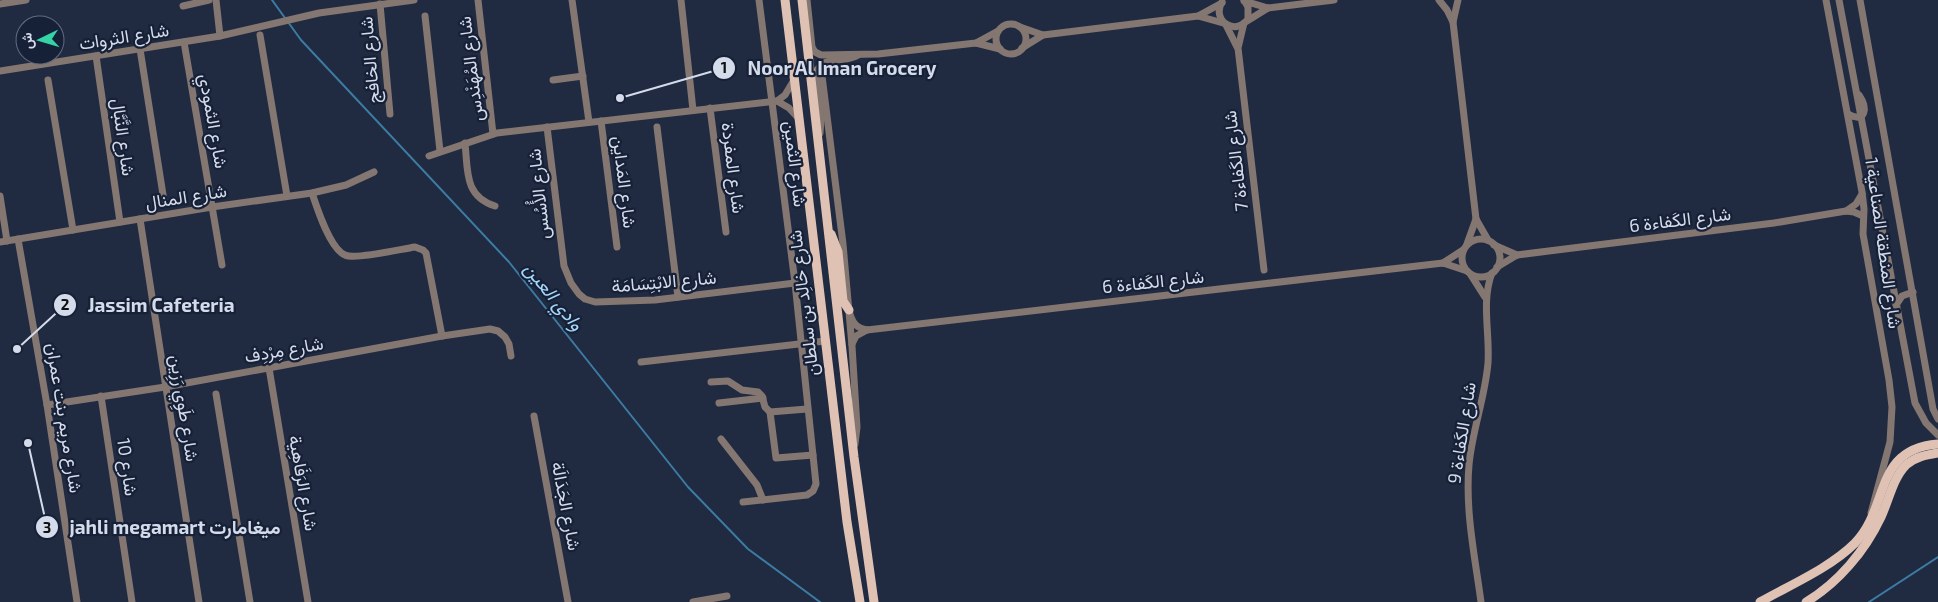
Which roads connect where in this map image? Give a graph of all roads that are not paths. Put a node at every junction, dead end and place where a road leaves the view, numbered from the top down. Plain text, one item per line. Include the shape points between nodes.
1 (26, 0) edge
2 (209, 0) edge
3 (216, 0) edge
4 (414, 0) edge
5 (478, 0) edge
6 (572, 0) edge
7 (681, 0) edge
8 (758, 0) edge
9 (784, 0) edge
10 (802, 0) edge
11 (808, 0) edge
12 (1244, 0) edge
13 (1334, 0) edge
14 (1439, 0) edge
15 (1457, 0) edge
16 (1826, 0) edge
17 (1839, 0) edge
18 (1860, 0) edge
19 (1223, 1) edge
20 (369, 2) edge
21 (0, 4) edge
22 (380, 4) junction
23 (183, 6) dead end
24 (1268, 8) junction
25 (425, 16) dead end
26 (1198, 16) junction
27 (1452, 22) junction
28 (1245, 23) junction
29 (1225, 24) junction
30 (1019, 27) junction
31 (998, 31) junction
32 (1043, 35) junction
33 (220, 36) junction
34 (260, 36) dead end
35 (184, 42) junction
36 (976, 43) junction
37 (1022, 48) junction
38 (1238, 48) junction
39 (140, 49) junction
40 (1000, 49) junction
41 (858, 55) junction
42 (96, 56) junction
43 (836, 60) junction
44 (0, 71) edge
45 (583, 76) junction
46 (48, 80) dead end
47 (553, 80) dead end
48 (794, 80) junction
49 (774, 101) junction
50 (710, 108) junction
51 (694, 110) junction
52 (390, 114) dead end
53 (1848, 114) junction
54 (1861, 115) junction
55 (799, 120) junction
56 (601, 121) junction
57 (589, 122) junction
58 (547, 127) junction
59 (657, 127) dead end
60 (493, 134) junction
61 (465, 143) junction
62 (818, 150) junction
63 (440, 151) junction
64 (429, 156) dead end
65 (374, 172) dead end
66 (1862, 192) junction
67 (312, 194) junction
68 (0, 196) edge
69 (288, 196) junction
70 (164, 201) dead end
71 (495, 206) dead end
72 (212, 207) junction
73 (1846, 211) junction
74 (1864, 216) junction
75 (140, 219) junction
76 (826, 219) junction
77 (1476, 219) junction
78 (120, 222) junction
79 (73, 230) junction
80 (726, 232) dead end
81 (18, 239) junction
82 (4, 241) edge
83 (1491, 242) junction
84 (617, 247) dead end
85 (1465, 248) junction
86 (1517, 254) junction
87 (561, 257) joint
88 (1443, 263) junction
89 (222, 265) dead end
90 (1264, 270) dead end
91 (1495, 270) junction
92 (1469, 273) junction
93 (795, 283) junction
94 (1892, 285) junction
95 (1909, 293) junction
96 (678, 297) junction
97 (1486, 298) junction
98 (1896, 305) junction
99 (849, 312) junction
100 (867, 330) junction
101 (442, 336) junction
102 (825, 341) junction
103 (802, 343) junction
104 (852, 346) junction
105 (511, 356) dead end
106 (641, 362) dead end
107 (268, 368) junction
108 (711, 382) dead end
109 (165, 387) junction
110 (216, 394) dead end
111 (101, 396) junction
112 (763, 398) junction
113 (719, 403) dead end
114 (47, 405) junction
115 (808, 409) junction
116 (770, 412) junction
117 (534, 416) dead end
118 (1938, 419) edge
119 (1938, 435) edge
120 (721, 438) dead end
121 (1938, 444) edge
122 (1938, 453) edge
123 (813, 455) junction
124 (854, 457) junction
125 (763, 500) junction
126 (743, 502) dead end
127 (1871, 519) junction
128 (727, 596) dead end
129 (77, 602) edge
130 (132, 602) edge
131 (199, 602) edge
132 (250, 602) edge
133 (308, 602) edge
134 (568, 602) edge
135 (693, 602) edge
136 (859, 602) edge
137 (875, 602) edge
138 (1481, 602) edge
139 (1760, 602) edge
140 (1806, 602) edge

1 - 21 street
2 - 23 street
3 - 33 street
4 - 22 street, شارع الثروات
5 - 60 street, شارع المُهَنْدِس
6 - 45 street
7 - 51 street
8 - 49 street, شارع الثمين
9 - 48 main road, شارع خالِد بن سلطان
10 - 62 main road, شارع خالِد بن سلطان
11 - 41 street via 815,52
12 - 24 street
12 - 28 street, شارع الكَفاءة 7 via 1249,11
13 - 24 street
14 - 15 street
14 - 27 street
15 - 27 street
16 - 53 street, شارع المنطقة الصناعية 1
17 - 54 street, شارع المنطقة الصناعية 1
18 - 95 street
19 - 26 street
19 - 29 street via 1219,13
20 - 22 street, شارع الثروات
20 - 33 street, شارع الثروات
22 - 52 street, شارع الخافج
24 - 28 street
25 - 63 street
26 - 29 street
26 - 32 street
27 - 77 street
28 - 29 street via 1233,27
28 - 38 street, شارع الكَفاءة 7
29 - 38 street, شارع الكَفاءة 7
30 - 31 street via 1009,24
30 - 32 street
30 - 37 street via 1025,39
31 - 36 street
31 - 40 street via 996,40
32 - 37 street
33 - 35 street, شارع الثروات
34 - 69 street
35 - 39 street, شارع الثروات
35 - 72 street, شارع الثمودي
36 - 40 street
36 - 41 street
37 - 40 street via 1013,53
38 - 90 street, شارع الكَفاءة 7
39 - 42 street, شارع الثروات
39 - 70 street
41 - 43 street
42 - 44 street, شارع الثروات
42 - 78 street, شارع النَّبَّال
43 - 62 street via 818,66 816,73 822,120
43 - 99 street via 825,64 822,76
45 - 47 street
45 - 57 street
46 - 79 street
48 - 49 street via 786,95
48 - 55 main road, شارع خالِد بن سلطان
49 - 50 street
49 - 55 street via 789,108
49 - 93 street, شارع الثمين
50 - 51 street
50 - 80 street, شارع المفردة
51 - 56 street
53 - 54 street via 1853,117
53 - 66 street, شارع المنطقة الصناعية 1
54 - 94 street, شارع المنطقة الصناعية 1
55 - 102 main road, شارع خالِد بن سلطان
56 - 57 street
56 - 84 street, شارع المَداين
57 - 58 street
58 - 60 street
58 - 87 street, شارع الأُسُس
59 - 96 street
60 - 61 street
61 - 63 street
61 - 71 street via 474,193 482,201
62 - 76 main road, شارع خالِد بن سلطان
63 - 64 street
65 - 67 street, شارع المنال via 346,185
66 - 73 street via 1856,204
66 - 74 street, شارع المنطقة الصناعية 1
67 - 69 street, شارع المنال
67 - 101 street via 323,223 342,254 355,256 415,247 426,253
68 - 82 street
69 - 72 street, شارع المنال
72 - 75 street, شارع المنال
72 - 89 street, شارع الثمودي
73 - 74 street, شارع الكَفاءة 6
73 - 86 street, شارع الكَفاءة 6 via 1774,223
74 - 127 street, شارع المنطقة الصناعية 1 via 1863,234 1892,407 1890,442
75 - 78 street, شارع المنال
75 - 109 street, شارع طَوِي رَزِين
76 - 99 main road via 838,252 843,301
76 - 124 main road, شارع خالِد بن سلطان
77 - 83 street
77 - 85 street
78 - 79 street, شارع المنال
79 - 81 street, شارع المنال
81 - 82 street, شارع المنال
81 - 114 street, شارع مريم بنت عمران
83 - 85 street via 1476,240
83 - 86 street
83 - 91 street via 1499,255
85 - 88 street, شارع الكَفاءة 6
85 - 92 street via 1462,261
86 - 91 street, شارع الكَفاءة 6
87 - 96 street, شارع الابْتِسَامَة via 571,283 588,301
88 - 92 street, شارع الكَفاءة 6
88 - 100 street, شارع الكَفاءة 6
91 - 92 street via 1482,277
91 - 97 street, شارع الكَفاءة 9
92 - 97 street
93 - 96 street, شارع الابْتِسَامَة
93 - 103 street, شارع الثمين
94 - 95 street
94 - 98 street, شارع المنطقة الصناعية 1
95 - 98 street
95 - 118 street via 1933,409
97 - 138 street, شارع الكَفاءة 9 via 1487,366 1471,448 1468,487 1469,520
98 - 119 street, شارع المنطقة الصناعية 1 via 1915,403 1926,423
99 - 100 street via 857,326
99 - 104 street
100 - 104 street via 856,336
101 - 105 street, شارع مِرْدِف via 494,330 505,336
101 - 107 street, شارع مِرْدِف
102 - 103 street
102 - 136 main road, شارع خالِد بن سلطان
103 - 106 street
103 - 115 street, شارع الثمين
104 - 124 street via 857,427
107 - 109 street, شارع مِرْدِف
107 - 133 street, شارع الرَفَاهِية
108 - 112 street via 728,381 742,390 758,392
109 - 111 street, شارع مِرْدِف
109 - 131 street, شارع طَوِي رَزِين
110 - 132 street
111 - 114 street, شارع مِرْدِف
111 - 130 street, شارع 10
112 - 113 street
112 - 116 street
114 - 129 street, شارع مريم بنت عمران
115 - 116 street
115 - 123 street, شارع الثمين
116 - 123 street via 776,458
117 - 134 street, شارع الجَدَالَة
120 - 125 street via 759,488
121 - 127 main road via 1911,450 1895,463 1887,475
122 - 140 main road via 1912,460 1902,470 1866,543 1836,580
123 - 125 street, شارع الثمين via 816,484 813,491 807,495
124 - 137 main road, شارع خالِد بن سلطان
125 - 126 street, شارع الثمين
127 - 139 main road via 1861,536 1840,555
128 - 135 street

